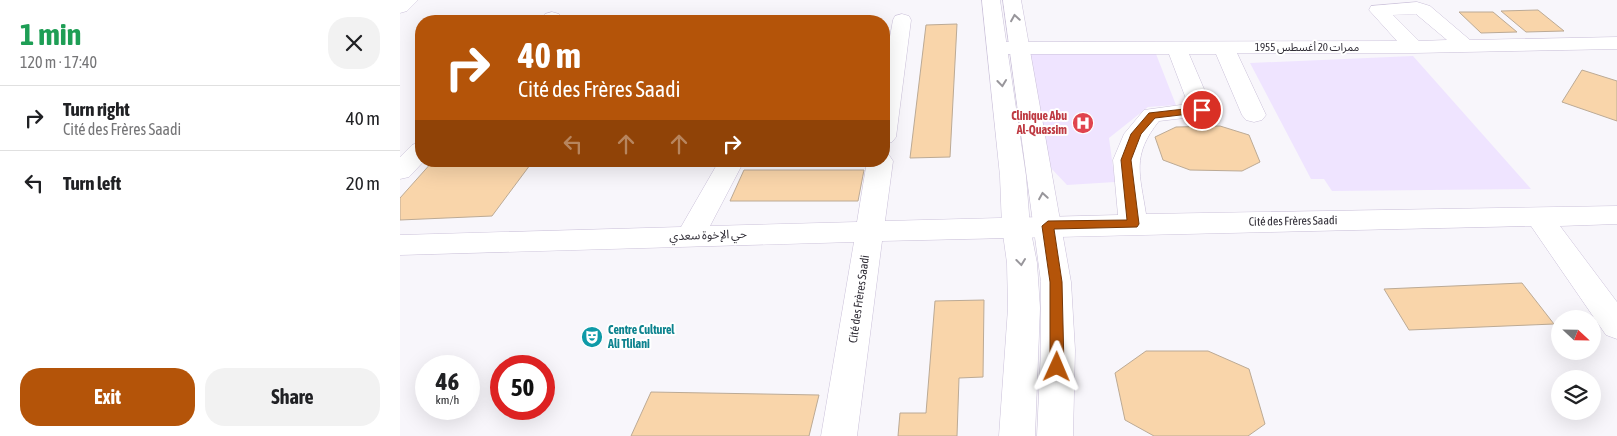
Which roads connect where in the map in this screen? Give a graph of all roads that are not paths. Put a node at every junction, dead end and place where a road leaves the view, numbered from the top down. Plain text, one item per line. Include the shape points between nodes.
1 (409, 0) edge
2 (991, 0) edge
3 (1012, 0) edge
4 (400, 7) edge
5 (902, 20) dead end
6 (1617, 43) edge
7 (1465, 46) junction
8 (1414, 47) junction
9 (1009, 48) junction
10 (1177, 48) junction
11 (1224, 48) junction
12 (890, 97) edge
13 (1254, 114) dead end
14 (415, 156) edge
15 (729, 167) edge
16 (879, 167) edge
17 (400, 171) edge
18 (1617, 215) edge
19 (1539, 217) junction
20 (1133, 224) junction
21 (1048, 226) junction
22 (1016, 227) junction
23 (869, 230) junction
24 (690, 236) junction
25 (400, 245) edge
26 (1617, 326) edge
27 (839, 436) edge
28 (1017, 436) edge
29 (1055, 436) edge

1 - 4 street
2 - 9 street
9 -> 3 street
5 - 12 street
6 - 7 street, ممرات 20 أغسطس 1955
7 - 8 street, ممرات 20 أغسطس 1955
7 - 8 street via 1423,10 1380,8 1379,12
8 - 11 street, ممرات 20 أغسطس 1955
9 - 10 street, ممرات 20 أغسطس 1955
21 -> 9 street
9 -> 22 street
10 - 11 street, ممرات 20 أغسطس 1955
10 - 20 street via 1202,110 1152,115 1136,134 1126,160
11 - 13 street
14 - 17 street
15 - 24 street
16 - 23 street, Cité des Frères Saadi
18 - 19 street, Cité des Frères Saadi
19 - 20 street, Cité des Frères Saadi
19 - 26 street
20 - 21 street, Cité des Frères Saadi
21 - 22 street, Cité des Frères Saadi
21 - 29 street via 1056,282
22 - 23 street, حي الإخوة سعدي
22 -> 28 street via 1024,308
23 - 24 street, حي الإخوة سعدي
23 - 27 street, Cité des Frères Saadi
24 - 25 street, حي الإخوة سعدي

